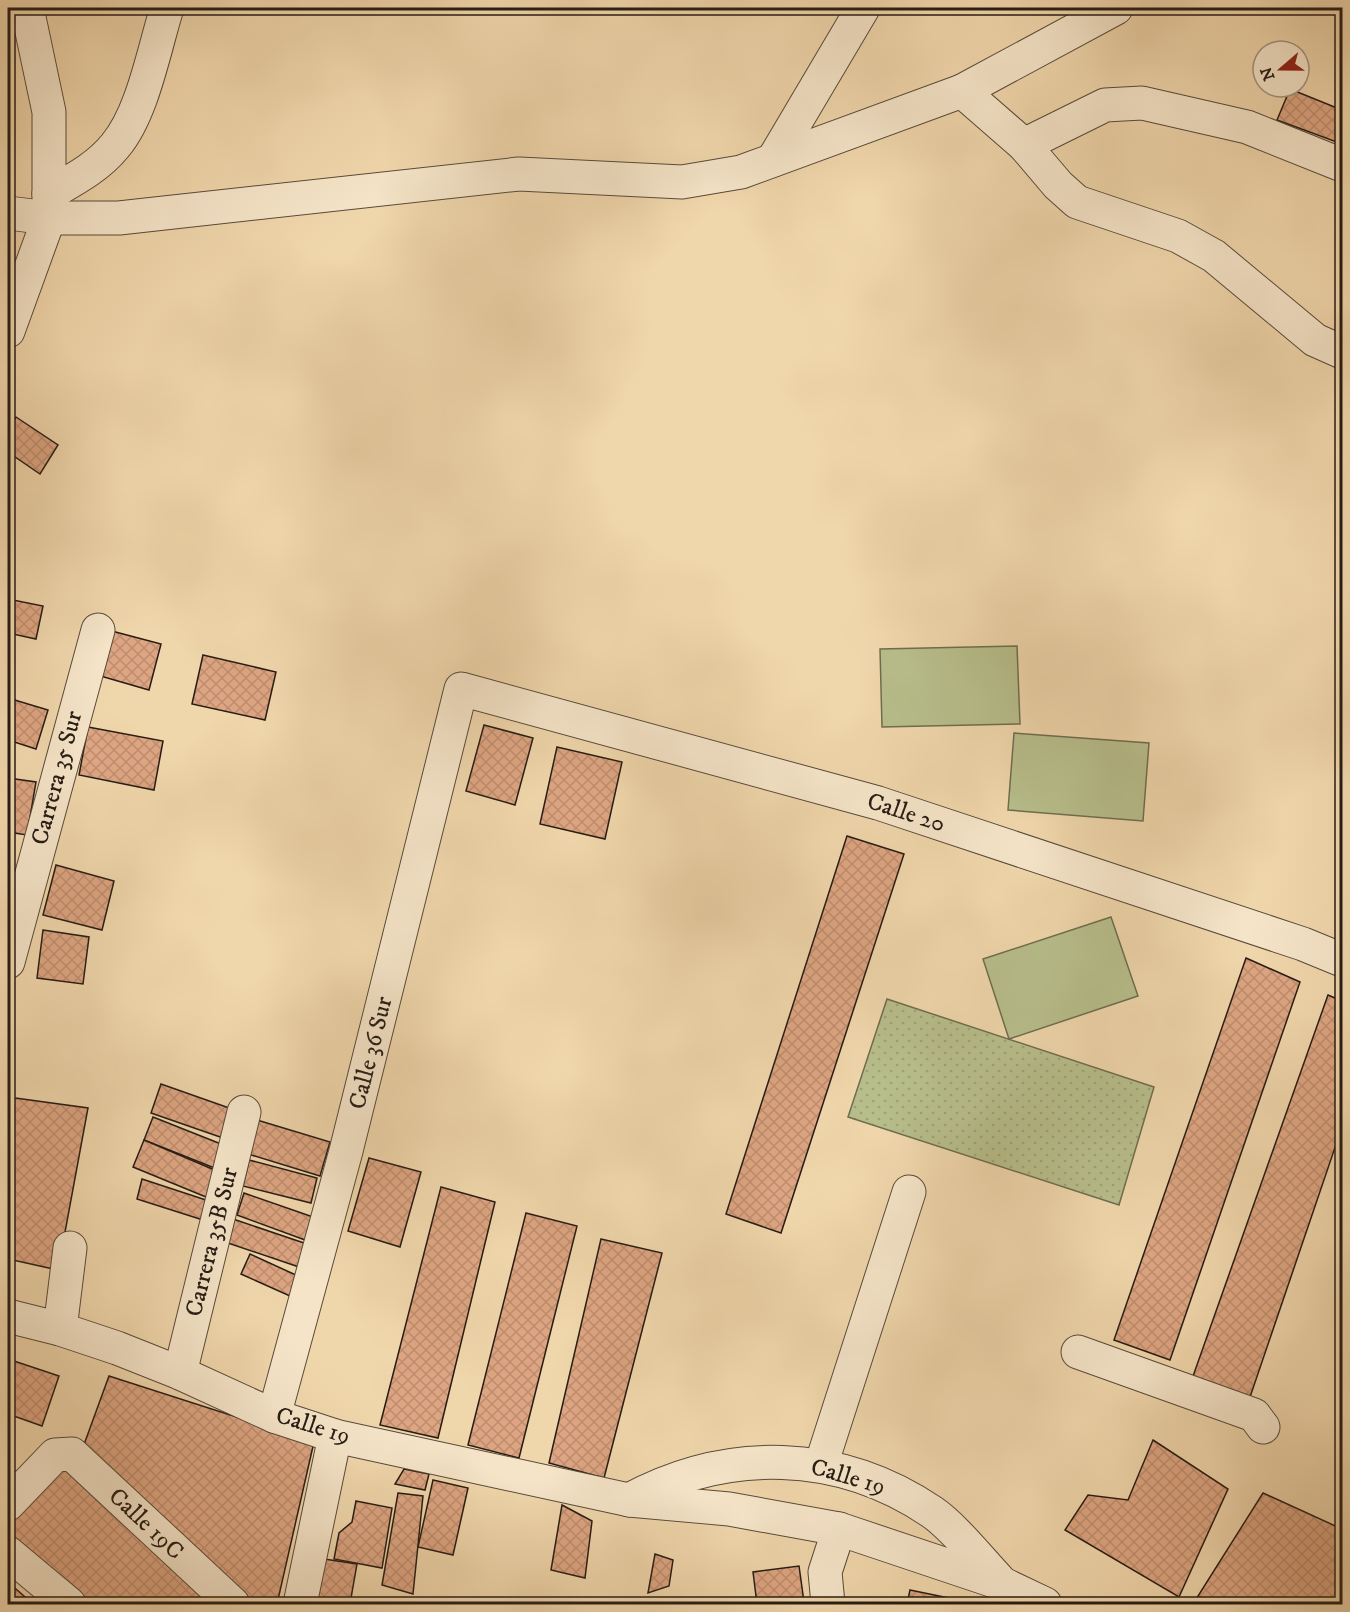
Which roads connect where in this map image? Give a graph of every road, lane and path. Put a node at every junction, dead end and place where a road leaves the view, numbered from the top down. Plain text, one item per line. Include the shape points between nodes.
1 (27, 8) edge
2 (167, 8) edge
3 (863, 8) edge
4 (1116, 8) edge
5 (962, 91) junction
6 (1024, 145) junction
7 (772, 160) junction
8 (1342, 165) edge
9 (49, 206) junction
10 (8, 213) edge
11 (8, 331) edge
12 (1342, 352) edge
13 (98, 630) dead end
14 (461, 689) joint
15 (1342, 960) edge
16 (8, 962) edge
17 (244, 1112) dead end
18 (909, 1192) dead end
19 (70, 1248) dead end
20 (8, 1316) edge
21 (60, 1329) junction
22 (1078, 1352) dead end
23 (180, 1373) junction
24 (274, 1416) junction
25 (1263, 1427) dead end
26 (335, 1436) junction
27 (821, 1465) junction
28 (629, 1500) junction
29 (8, 1504) edge
30 (839, 1529) junction
31 (8, 1553) edge
32 (1003, 1594) edge
33 (69, 1605) edge
34 (233, 1605) edge
35 (300, 1605) edge
36 (828, 1605) edge
37 (1045, 1605) edge

1 - 9 street via 49,112
2 - 9 street via 135,110 116,145
3 - 7 street
4 - 5 street
5 - 6 street
5 - 7 street
6 - 8 street via 1105,105 1142,103 1247,128
6 - 12 street via 1077,202 1178,236 1214,256 1315,340
7 - 9 street via 741,172 682,182 519,174 119,218
9 - 10 street
9 - 11 street
13 - 16 street, Carrera 35 Sur
14 - 15 street, Calle 20 via 878,803
14 - 24 street, Calle 36 Sur via 349,1140
17 - 23 street, Carrera 35B Sur
18 - 27 street
19 - 21 street
20 - 21 street, Calle 19
21 - 23 street, Calle 19
22 - 25 street via 1254,1415
23 - 24 street, Calle 19
24 - 26 street, Calle 19
26 - 28 street, Calle 19
26 - 35 street
27 - 28 street, Calle 19 via 754,1461 702,1470
27 - 32 street, Calle 19 via 880,1482 934,1513
28 - 30 street, Calle 19 via 729,1509
29 - 34 street, Calle 19C via 55,1455 72,1454
30 - 32 street, Calle 19
30 - 36 street via 825,1572
31 - 33 street
32 - 37 street, Calle 19

